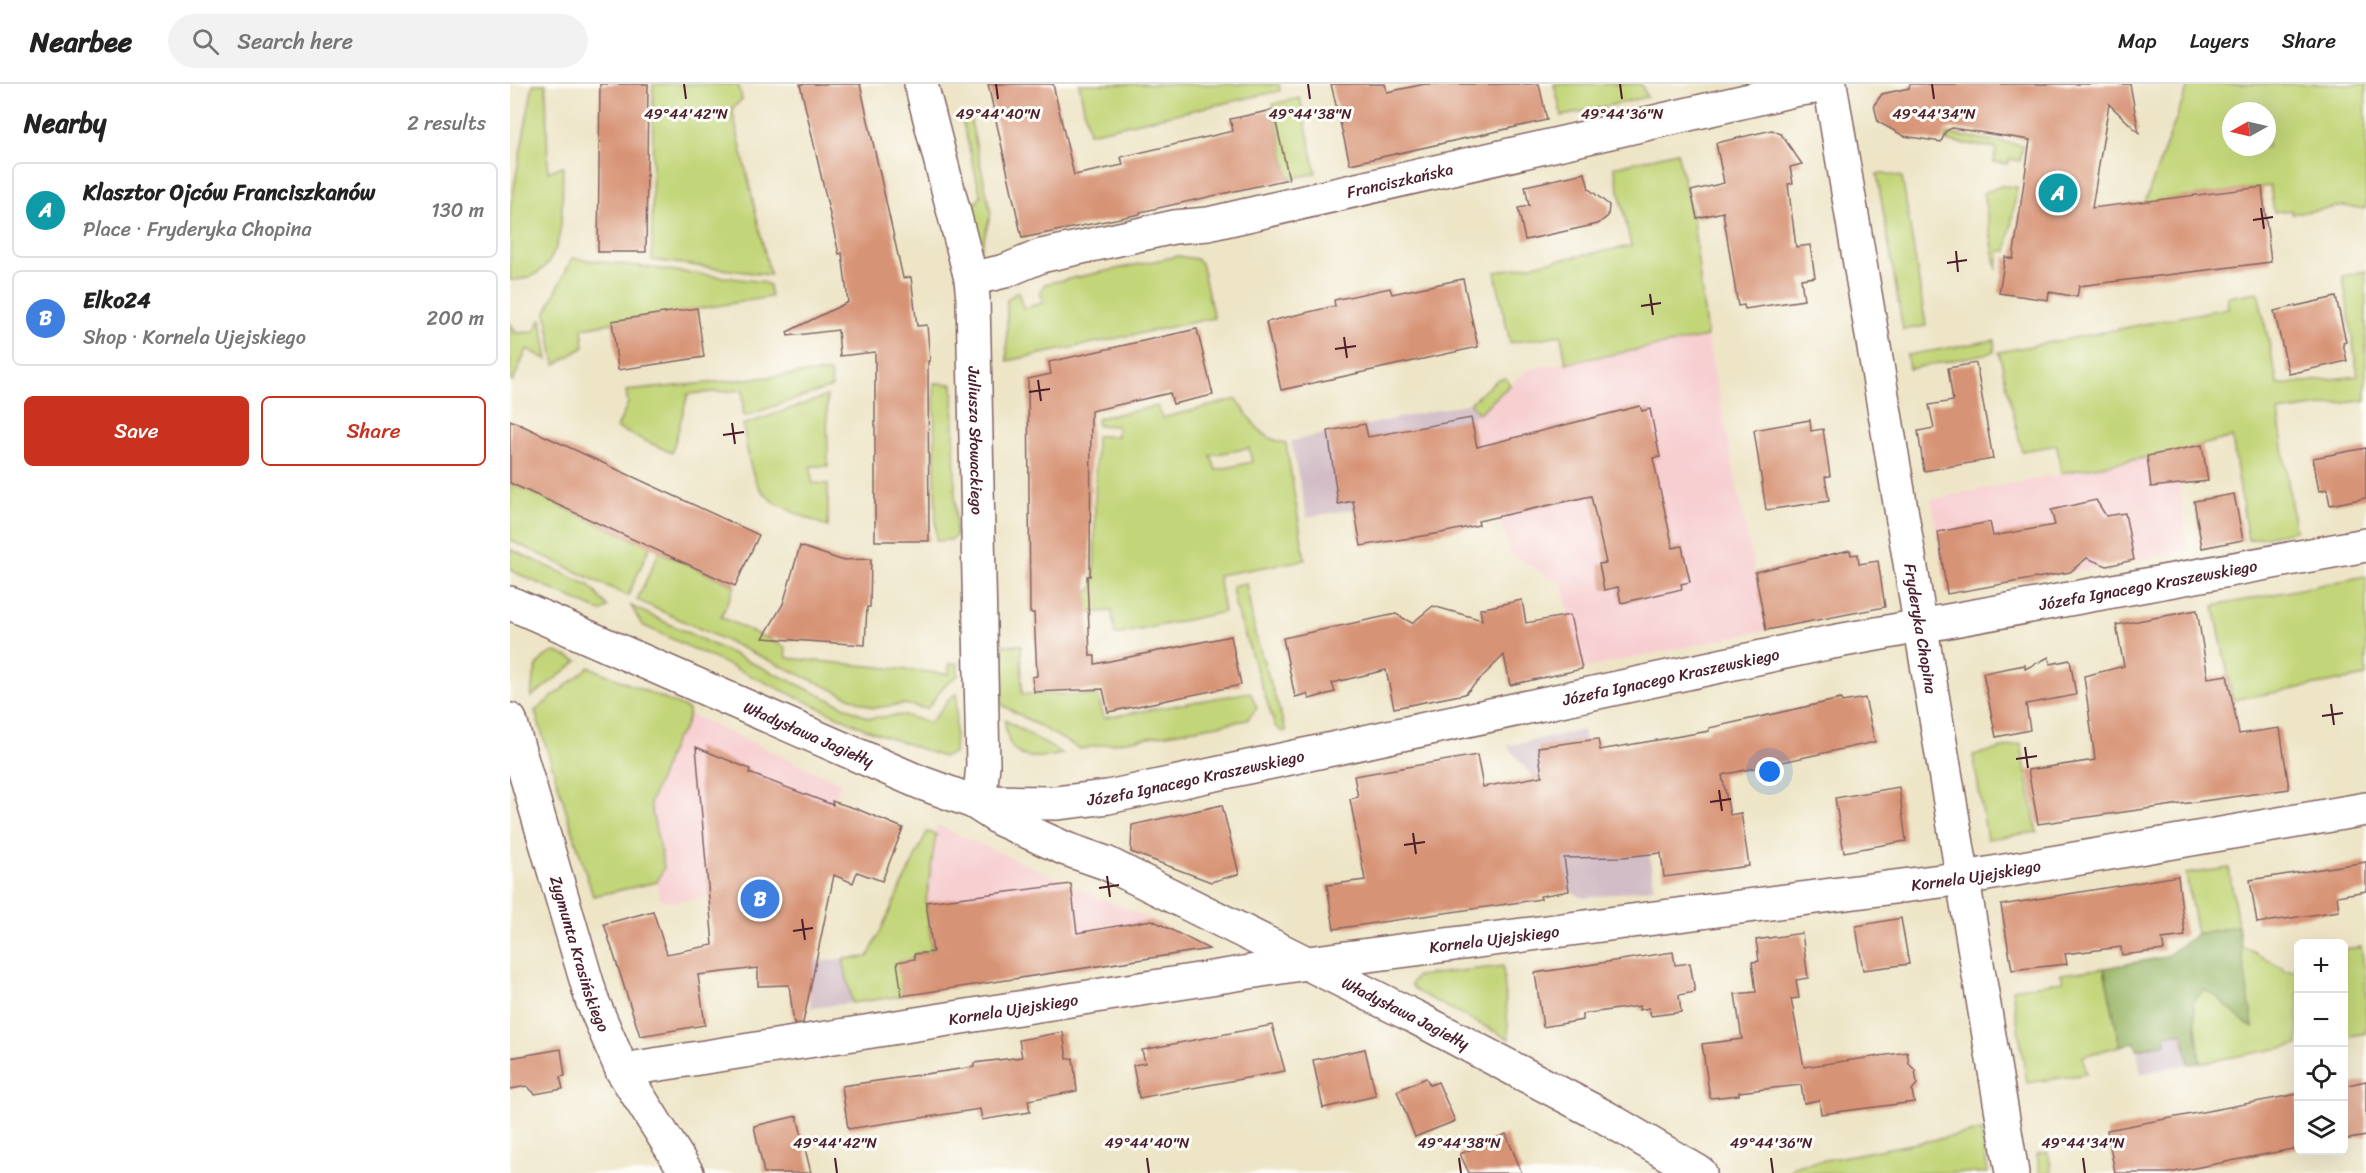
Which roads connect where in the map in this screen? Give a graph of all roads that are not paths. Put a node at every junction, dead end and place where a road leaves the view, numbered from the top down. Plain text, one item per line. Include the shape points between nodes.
1 (921, 84) edge
2 (1830, 85) edge
3 (971, 279) junction
4 (2366, 545) edge
5 (510, 603) edge
6 (1920, 628) junction
7 (510, 720) edge
8 (974, 802) junction
9 (1056, 802) junction
10 (2366, 809) edge
11 (1106, 863) junction
12 (1964, 878) junction
13 (1308, 963) junction
14 (622, 1070) junction
15 (687, 1173) edge
16 (1700, 1173) edge
17 (2012, 1173) edge

1 - 3 street, Juliusza Słowackiego
2 - 3 street, Franciszkańska via 1208,224 1174,227 1041,256 1005,272
2 - 6 street, Fryderyka Chopina
3 - 8 street, Juliusza Słowackiego via 983,765
4 - 6 street, Józefa Ignacego Kraszewskiego
5 - 8 street, Władysława Jagiełły via 919,782
6 - 9 street, Józefa Ignacego Kraszewskiego via 1827,643 1108,797
6 - 12 street, Fryderyka Chopina
7 - 14 street, Zygmunta Krasińskiego via 592,1000
8 - 9 street, Józefa Ignacego Kraszewskiego
8 - 11 street, Władysława Jagiełły via 1002,820
9 - 11 street, Władysława Jagiełły
10 - 12 street, Kornela Ujejskiego
11 - 13 street, Władysława Jagiełły
12 - 13 street, Kornela Ujejskiego
12 - 17 street, Fryderyka Chopina
13 - 14 street, Kornela Ujejskiego
13 - 16 street, Władysława Jagiełły via 1551,1088
14 - 15 street, Zygmunta Krasińskiego

